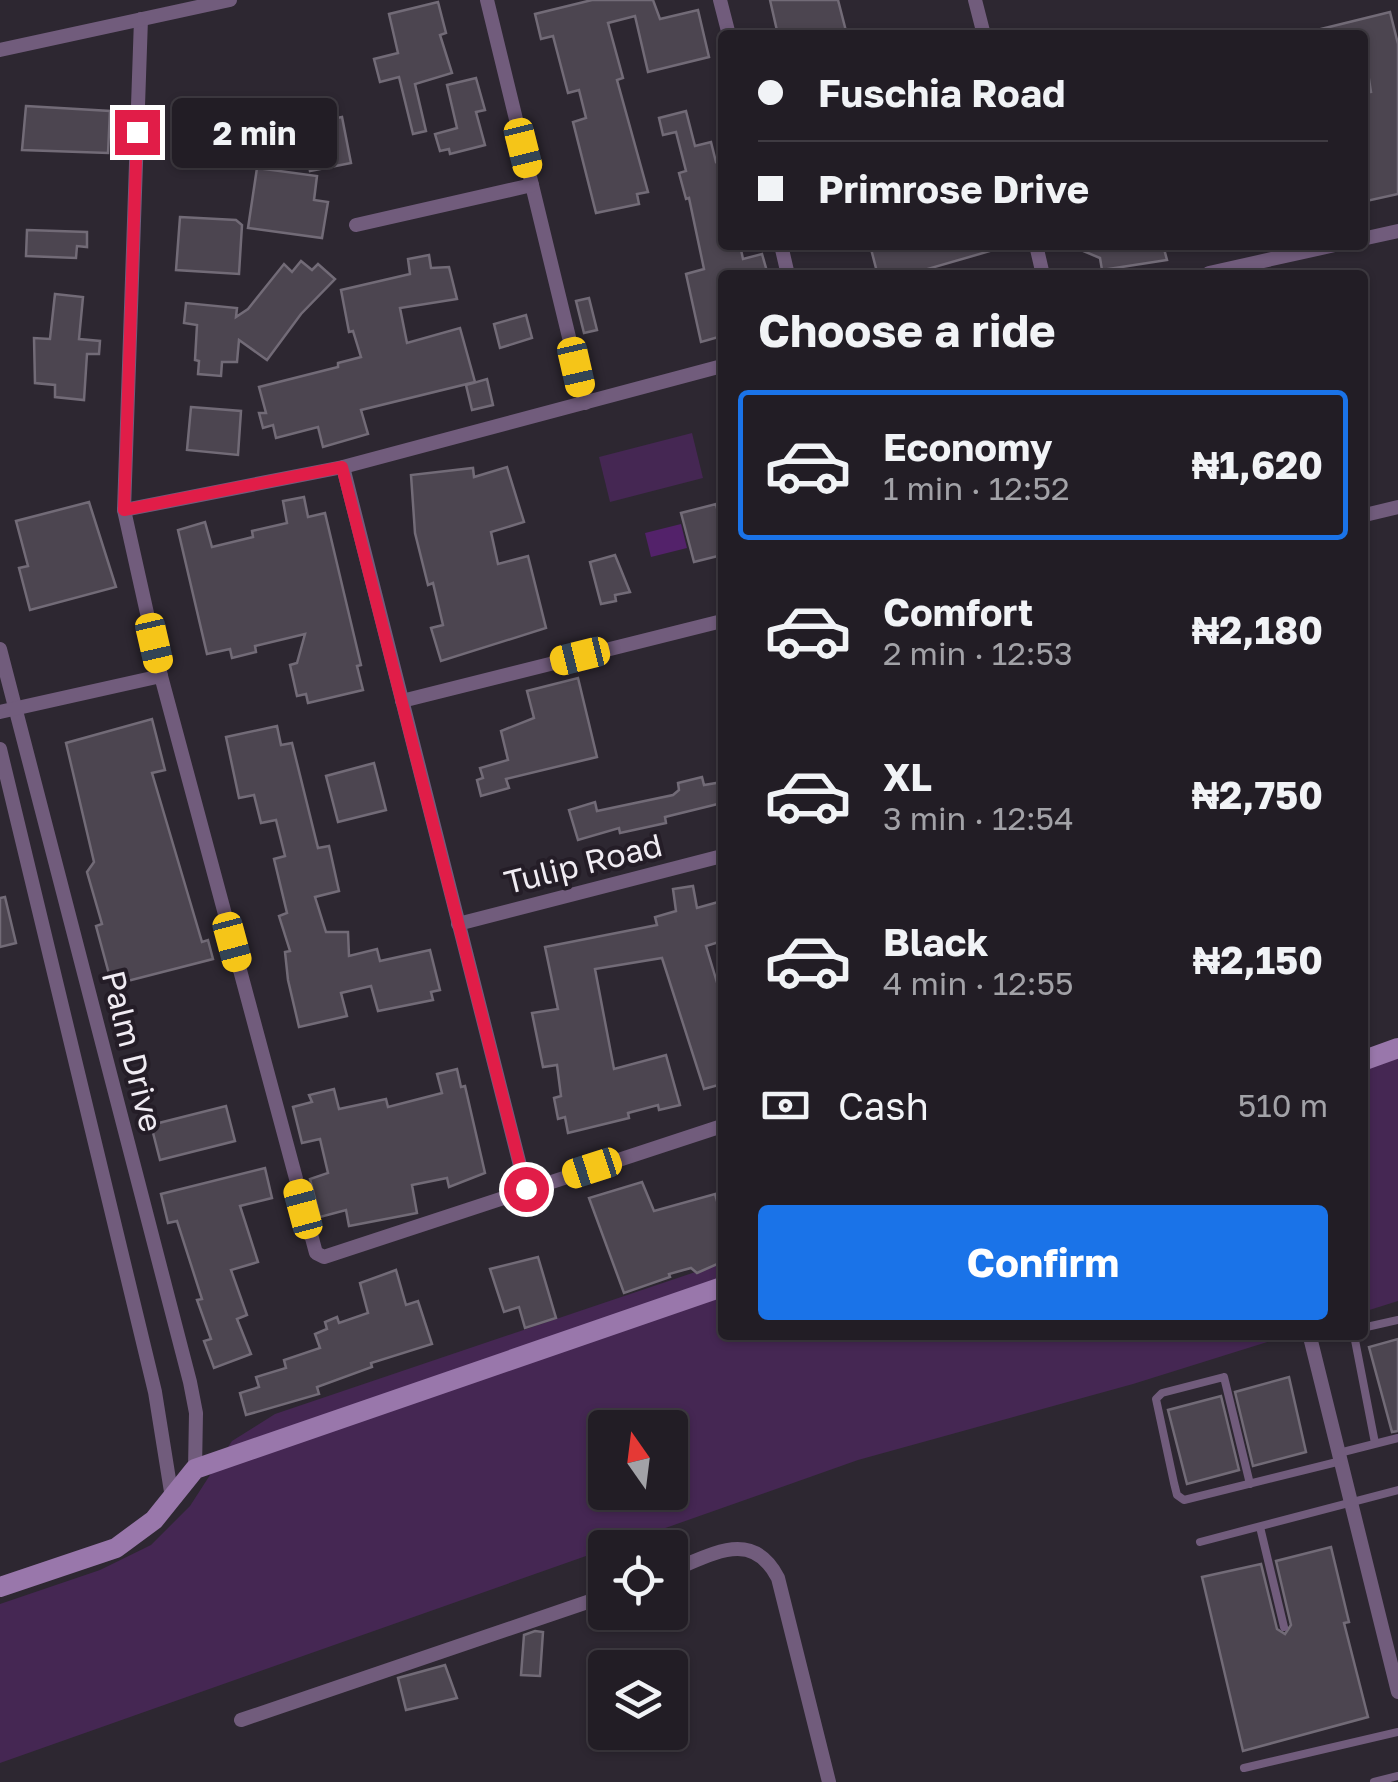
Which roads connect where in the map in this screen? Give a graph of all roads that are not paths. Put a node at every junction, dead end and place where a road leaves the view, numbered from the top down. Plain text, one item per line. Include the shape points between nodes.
1 (230, 0) edge
2 (487, 0) edge
3 (720, 0) edge
4 (975, 0) edge
5 (141, 19) junction
6 (728, 30) edge
7 (983, 30) edge
8 (0, 50) edge
9 (532, 185) junction
10 (356, 225) dead end
11 (1398, 231) edge
12 (1368, 238) edge
13 (1312, 250) edge
14 (1222, 270) edge
15 (718, 367) edge
16 (585, 404) junction
17 (342, 467) junction
18 (1398, 507) edge
19 (124, 510) junction
20 (1368, 514) dead end
21 (718, 621) edge
22 (0, 649) edge
23 (161, 676) junction
24 (402, 701) junction
25 (18, 708) junction
26 (0, 712) edge
27 (0, 749) edge
28 (718, 857) edge
29 (458, 924) junction
30 (1398, 1048) edge
31 (1368, 1058) edge
32 (718, 1127) edge
33 (526, 1189) junction
34 (718, 1288) edge
35 (1398, 1320) edge
36 (1368, 1327) edge
37 (1311, 1340) edge
38 (1355, 1340) edge
39 (1398, 1438) edge
40 (1375, 1443) junction
41 (1340, 1457) junction
42 (195, 1469) junction
43 (1250, 1484) junction
44 (1398, 1490) edge
45 (172, 1498) junction
46 (1351, 1503) junction
47 (1260, 1526) junction
48 (1200, 1542) dead end
49 (688, 1565) edge
50 (0, 1587) edge
51 (588, 1602) edge
52 (1284, 1627) dead end
53 (1398, 1692) edge
54 (242, 1720) dead end
55 (1398, 1732) edge
56 (1244, 1768) dead end
57 (1398, 1776) edge
58 (829, 1782) edge
59 (1374, 1782) edge

1 - 5 street
2 - 9 street
3 - 6 street
4 - 7 street
5 - 8 street
5 - 19 street
9 - 10 street
9 - 16 street
11 - 12 street
13 - 14 street
15 - 16 street
16 - 17 street
17 - 19 street
17 - 24 street
18 - 20 street
19 - 23 street
21 - 24 street
22 - 25 street, Palm Drive
23 - 25 street
23 - 33 street via 316,1254 324,1257
24 - 29 street
25 - 26 street
25 - 42 street, Palm Drive via 190,1382
27 - 45 street, Palm Drive via 162,1419
28 - 29 street, Tulip Road
29 - 33 street
30 - 31 street
32 - 33 street
34 - 42 street
35 - 36 lane
37 - 41 street
38 - 40 lane
39 - 40 lane
40 - 41 lane
41 - 43 lane
41 - 46 street
42 - 45 street
43 - 43 lane via 1224,1378 1156,1399 1178,1495 1184,1500
44 - 46 lane
45 - 50 street via 116,1548
46 - 47 lane
46 - 53 street
47 - 48 lane
47 - 52 lane
49 - 58 street via 734,1548 769,1560
51 - 54 street
55 - 56 lane
57 - 59 lane

